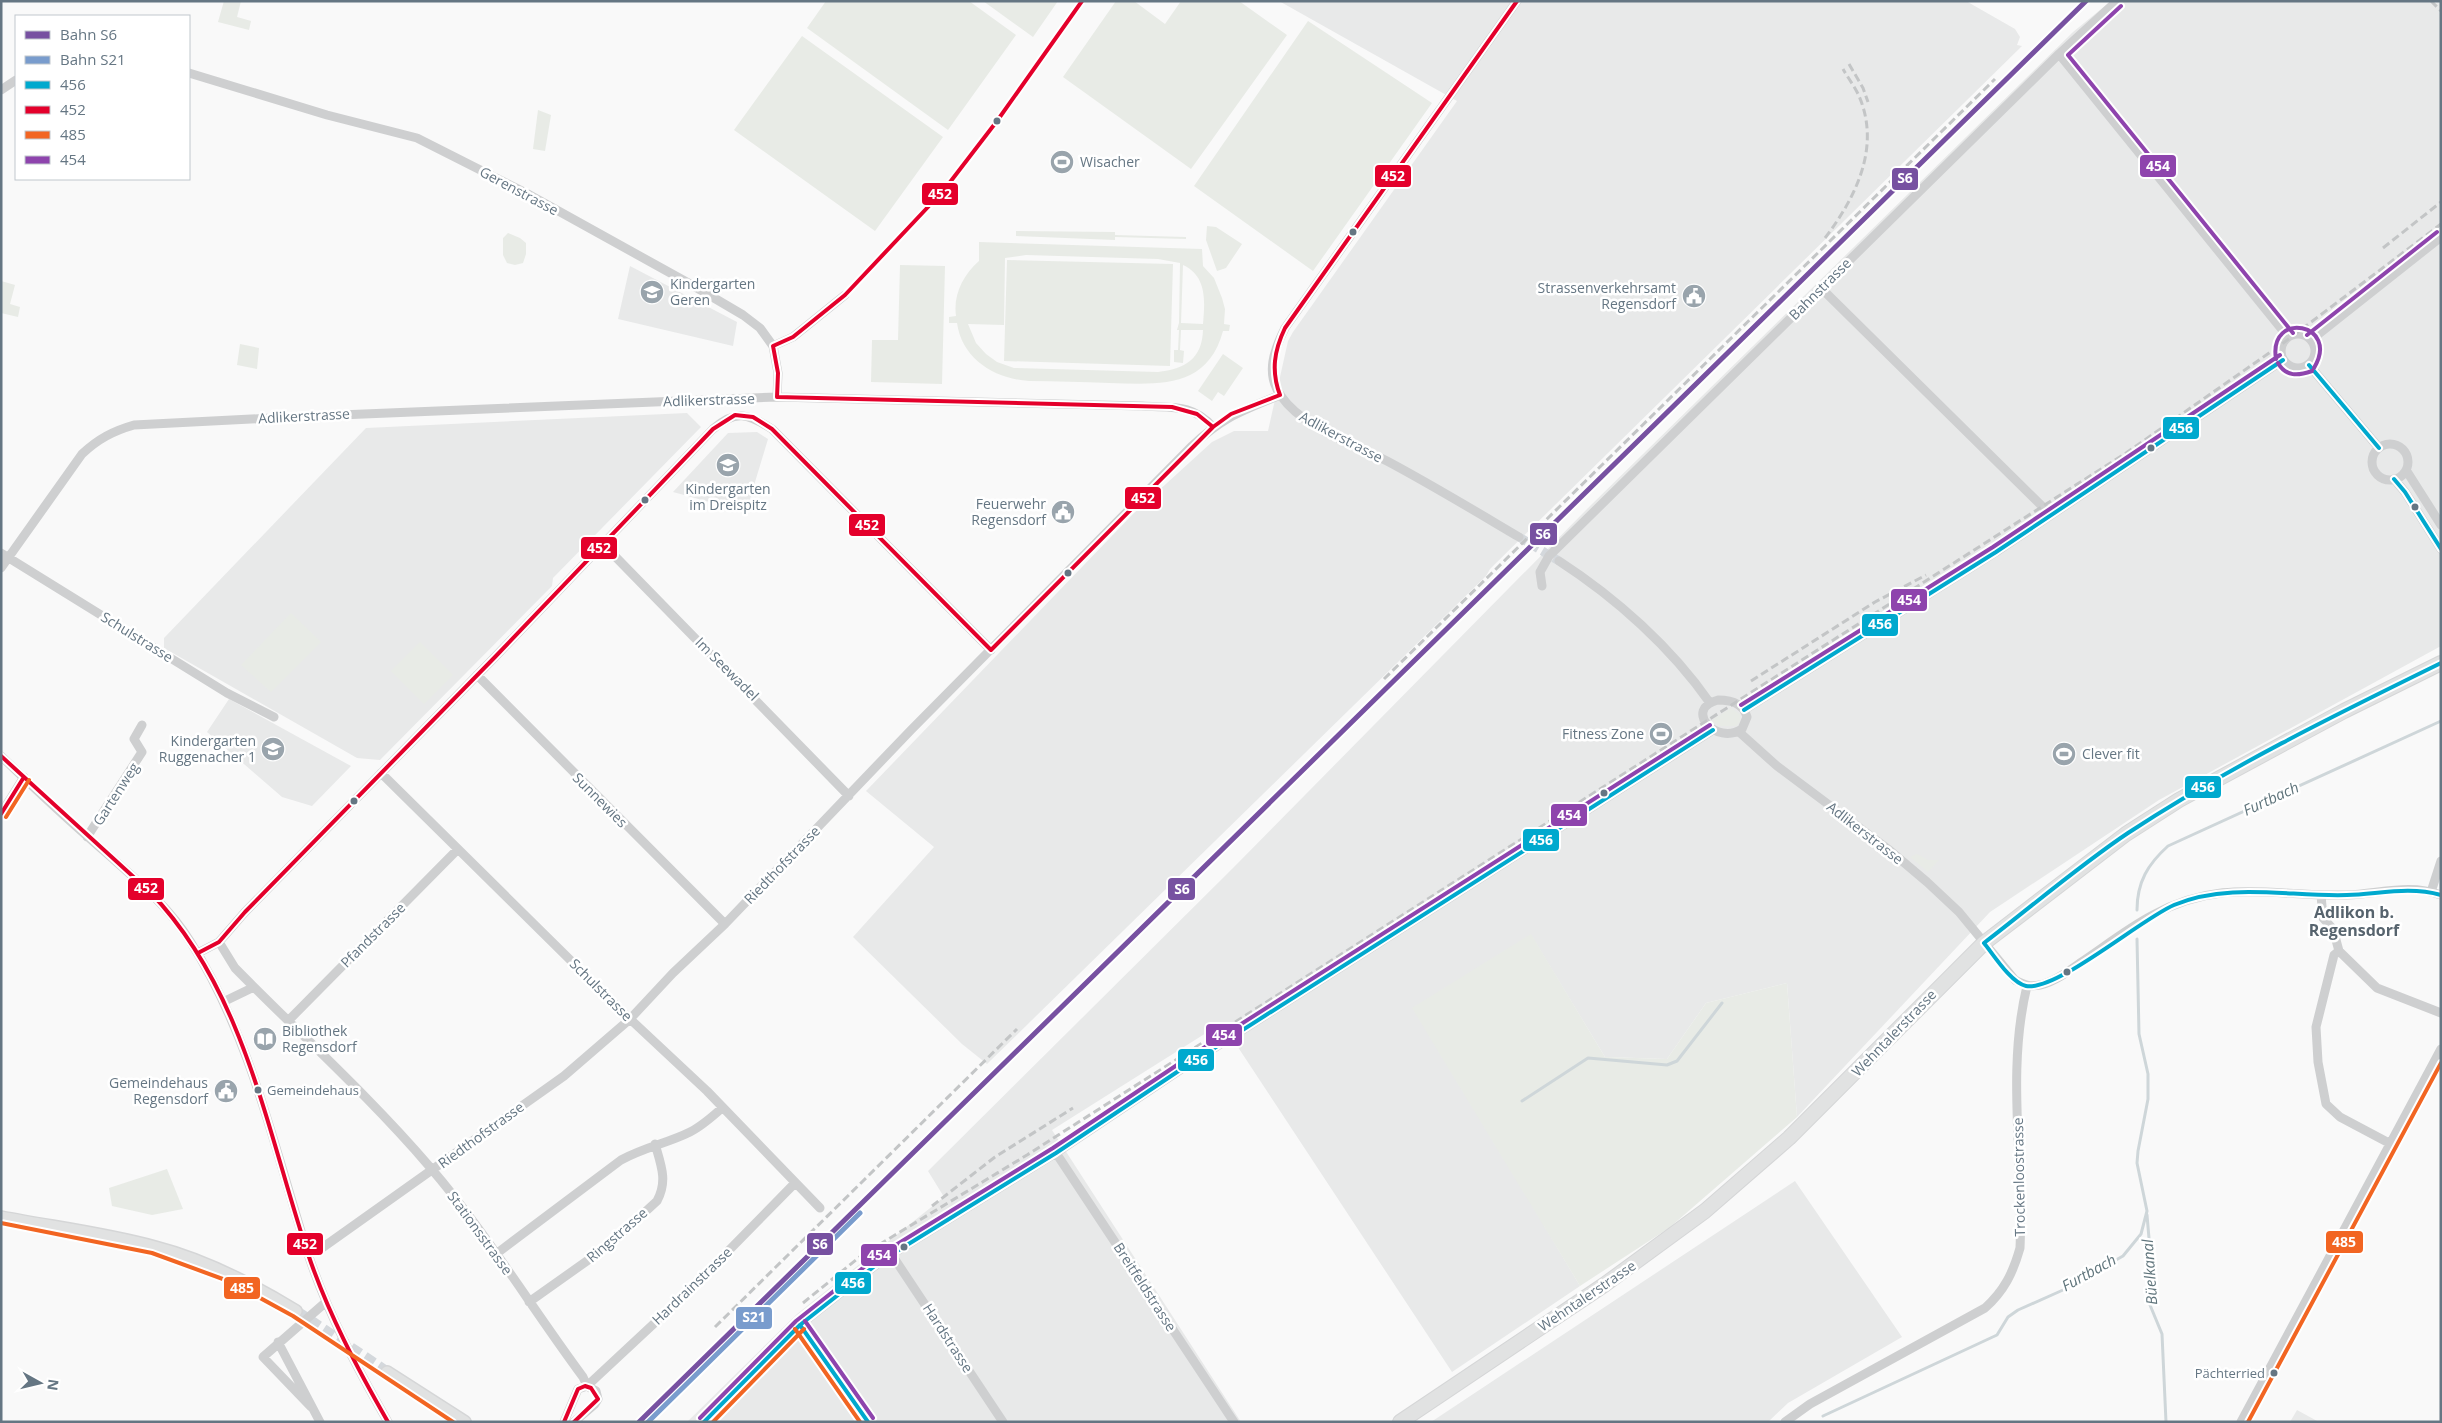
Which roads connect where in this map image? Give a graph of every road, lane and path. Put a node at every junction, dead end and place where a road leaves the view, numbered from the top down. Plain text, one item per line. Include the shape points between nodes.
1 (1517, 1) edge
2 (2117, 1) edge
3 (2060, 54) junction
4 (190, 73) edge
5 (15, 81) edge
6 (1, 90) edge
7 (2441, 237) edge
8 (1821, 288) junction
9 (845, 295) dead end
10 (2288, 337) junction
11 (2311, 340) junction
12 (774, 346) junction
13 (2282, 360) junction
14 (2309, 365) junction
15 (1280, 395) junction
16 (777, 397) junction
17 (1213, 427) junction
18 (2379, 448) junction
19 (2406, 470) junction
20 (2394, 480) junction
21 (2051, 515) junction
22 (2441, 524) edge
23 (1519, 537) tunnel mouth
24 (602, 544) junction
25 (2441, 549) edge
26 (5, 555) edge
27 (1559, 562) tunnel mouth
28 (1, 568) edge
29 (1542, 586) dead end
30 (991, 650) junction
31 (2441, 663) edge
32 (477, 675) junction
33 (1710, 703) junction
34 (1744, 710) junction
35 (274, 717) dead end
36 (142, 725) dead end
37 (1714, 730) junction
38 (1738, 731) junction
39 (1, 756) edge
40 (381, 773) junction
41 (24, 777) junction
42 (849, 796) junction
43 (1, 814) edge
44 (87, 837) junction
45 (458, 848) junction
46 (2441, 861) edge
47 (2432, 892) junction
48 (2321, 895) junction
49 (2441, 895) edge
50 (724, 924) junction
51 (220, 942) junction
52 (1984, 942) junction
53 (2339, 951) junction
54 (198, 953) junction
55 (2026, 986) junction
56 (254, 987) junction
57 (225, 1001) junction
58 (2441, 1013) edge
59 (630, 1019) junction
60 (288, 1021) junction
61 (2441, 1050) edge
62 (722, 1108) junction
63 (2389, 1143) junction
64 (655, 1144) junction
65 (1056, 1153) junction
66 (433, 1170) junction
67 (795, 1184) junction
68 (820, 1208) dead end
69 (2, 1217) edge
70 (308, 1254) junction
71 (496, 1254) junction
72 (892, 1254) junction
73 (326, 1302) junction
74 (528, 1302) junction
75 (296, 1311) tunnel mouth
76 (800, 1325) junction
77 (278, 1342) junction
78 (387, 1372) tunnel mouth
79 (587, 1386) junction
80 (311, 1407) junction
81 (320, 1422) edge
82 (388, 1422) edge
83 (466, 1422) edge
84 (564, 1422) edge
85 (574, 1422) edge
86 (704, 1422) edge
87 (868, 1422) edge
88 (1003, 1422) edge
89 (1234, 1422) edge
90 (1400, 1422) edge
91 (1785, 1422) edge
92 (2241, 1422) edge

1 - 15 street via 1285,328 1272,367
2 - 3 street, Bahnstrasse
3 - 8 street, Bahnstrasse
3 - 10 street
4 - 12 street, Gerenstrasse via 417,138 692,285 743,315 760,328
5 - 6 street
7 - 11 street
8 - 21 street
8 - 29 street, Bahnstrasse via 1549,556 1540,572
9 - 12 street via 793,337
10 - 11 street via 2300,334
10 - 13 street via 2280,349
11 - 14 street via 2315,350
12 - 16 street
13 - 14 street via 2295,368
13 - 21 street
14 - 18 street
15 - 17 street via 1231,414
15 - 23 street, Adlikerstrasse via 1306,420 1386,461
16 - 17 street, Adlikerstrasse via 1190,409
16 - 26 street, Adlikerstrasse via 134,425 98,440 82,454
17 - 30 street, Riedthofstrasse
18 - 19 street via 2392,444 2403,450 2408,459
18 - 20 street via 2373,458 2374,470 2381,477
19 - 20 street
19 - 22 street
20 - 25 street
21 - 34 street
24 - 30 street via 713,430 735,415 753,417 772,429
24 - 32 street
24 - 42 street, Im Seewadel
26 - 28 street, Adlikerstrasse
26 - 35 street, Schulstrasse via 227,693
27 - 33 street via 1583,577 1634,619 1677,662
30 - 42 street, Riedthofstrasse
31 - 52 main road, Wehntalerstrasse via 2179,800 2126,834
32 - 40 street
32 - 50 street, Sunnewies
33 - 34 street via 1727,700
33 - 37 street via 1703,719
34 - 38 street via 1746,724
36 - 44 street, Gartenweg via 134,739 142,752
37 - 38 street
37 - 65 street via 1183,1068
38 - 52 street, Adlikerstrasse via 1777,766 1927,882
39 - 41 street
40 - 45 street, Schulstrasse
40 - 51 street via 245,912
41 - 43 street
41 - 44 street
42 - 50 street, Riedthofstrasse
44 - 54 street via 171,915
45 - 59 street, Schulstrasse
45 - 60 street, Pfandstrasse
46 - 47 street
47 - 48 street via 2404,888
47 - 49 street
48 - 53 street via 2323,918 2333,929
48 - 55 street via 2252,890 2226,891 2194,898 2151,916 2059,976 2040,985
50 - 59 street, Riedthofstrasse
51 - 54 street
51 - 56 street, Stationsstrasse via 235,968
52 - 55 street via 2015,980
52 - 90 main road, Wehntalerstrasse via 1789,1138 1711,1205 1604,1285
53 - 58 street via 2377,988
53 - 63 street via 2334,955 2316,1027 2318,1062 2326,1104 2340,1117
54 - 57 street
55 - 91 street, Trockenloostrasse via 2016,1051 2020,1248 2005,1287 1984,1308 1810,1404
56 - 57 street
56 - 60 street, Stationsstrasse
57 - 70 street via 268,1116
59 - 62 street, Schulstrasse
59 - 66 street, Riedthofstrasse via 564,1076
60 - 66 street, Stationsstrasse
61 - 63 street
62 - 64 street via 689,1132
62 - 67 street, Schulstrasse
63 - 92 street
64 - 71 street via 622,1160
64 - 74 street, Ringstrasse via 664,1174 662,1192 656,1200 608,1246
65 - 72 street
65 - 89 street, Breitfeldstrasse
66 - 70 street, Riedthofstrasse via 322,1248
66 - 71 street, Stationsstrasse
67 - 68 street, Schulstrasse
67 - 79 street, Hardrainstrasse via 690,1290
69 - 75 main road via 170,1251 234,1276
70 - 73 street
71 - 74 street, Stationsstrasse
72 - 76 street
72 - 88 street, Hardstrasse
73 - 77 street
73 - 82 street via 350,1354
74 - 79 street, Stationsstrasse
76 - 86 street
76 - 87 street
77 - 80 street
77 - 80 street via 263,1357
78 - 83 main road
79 - 84 street, Hardrainstrasse via 578,1389 573,1396
79 - 85 street via 596,1391 598,1399
80 - 81 street

